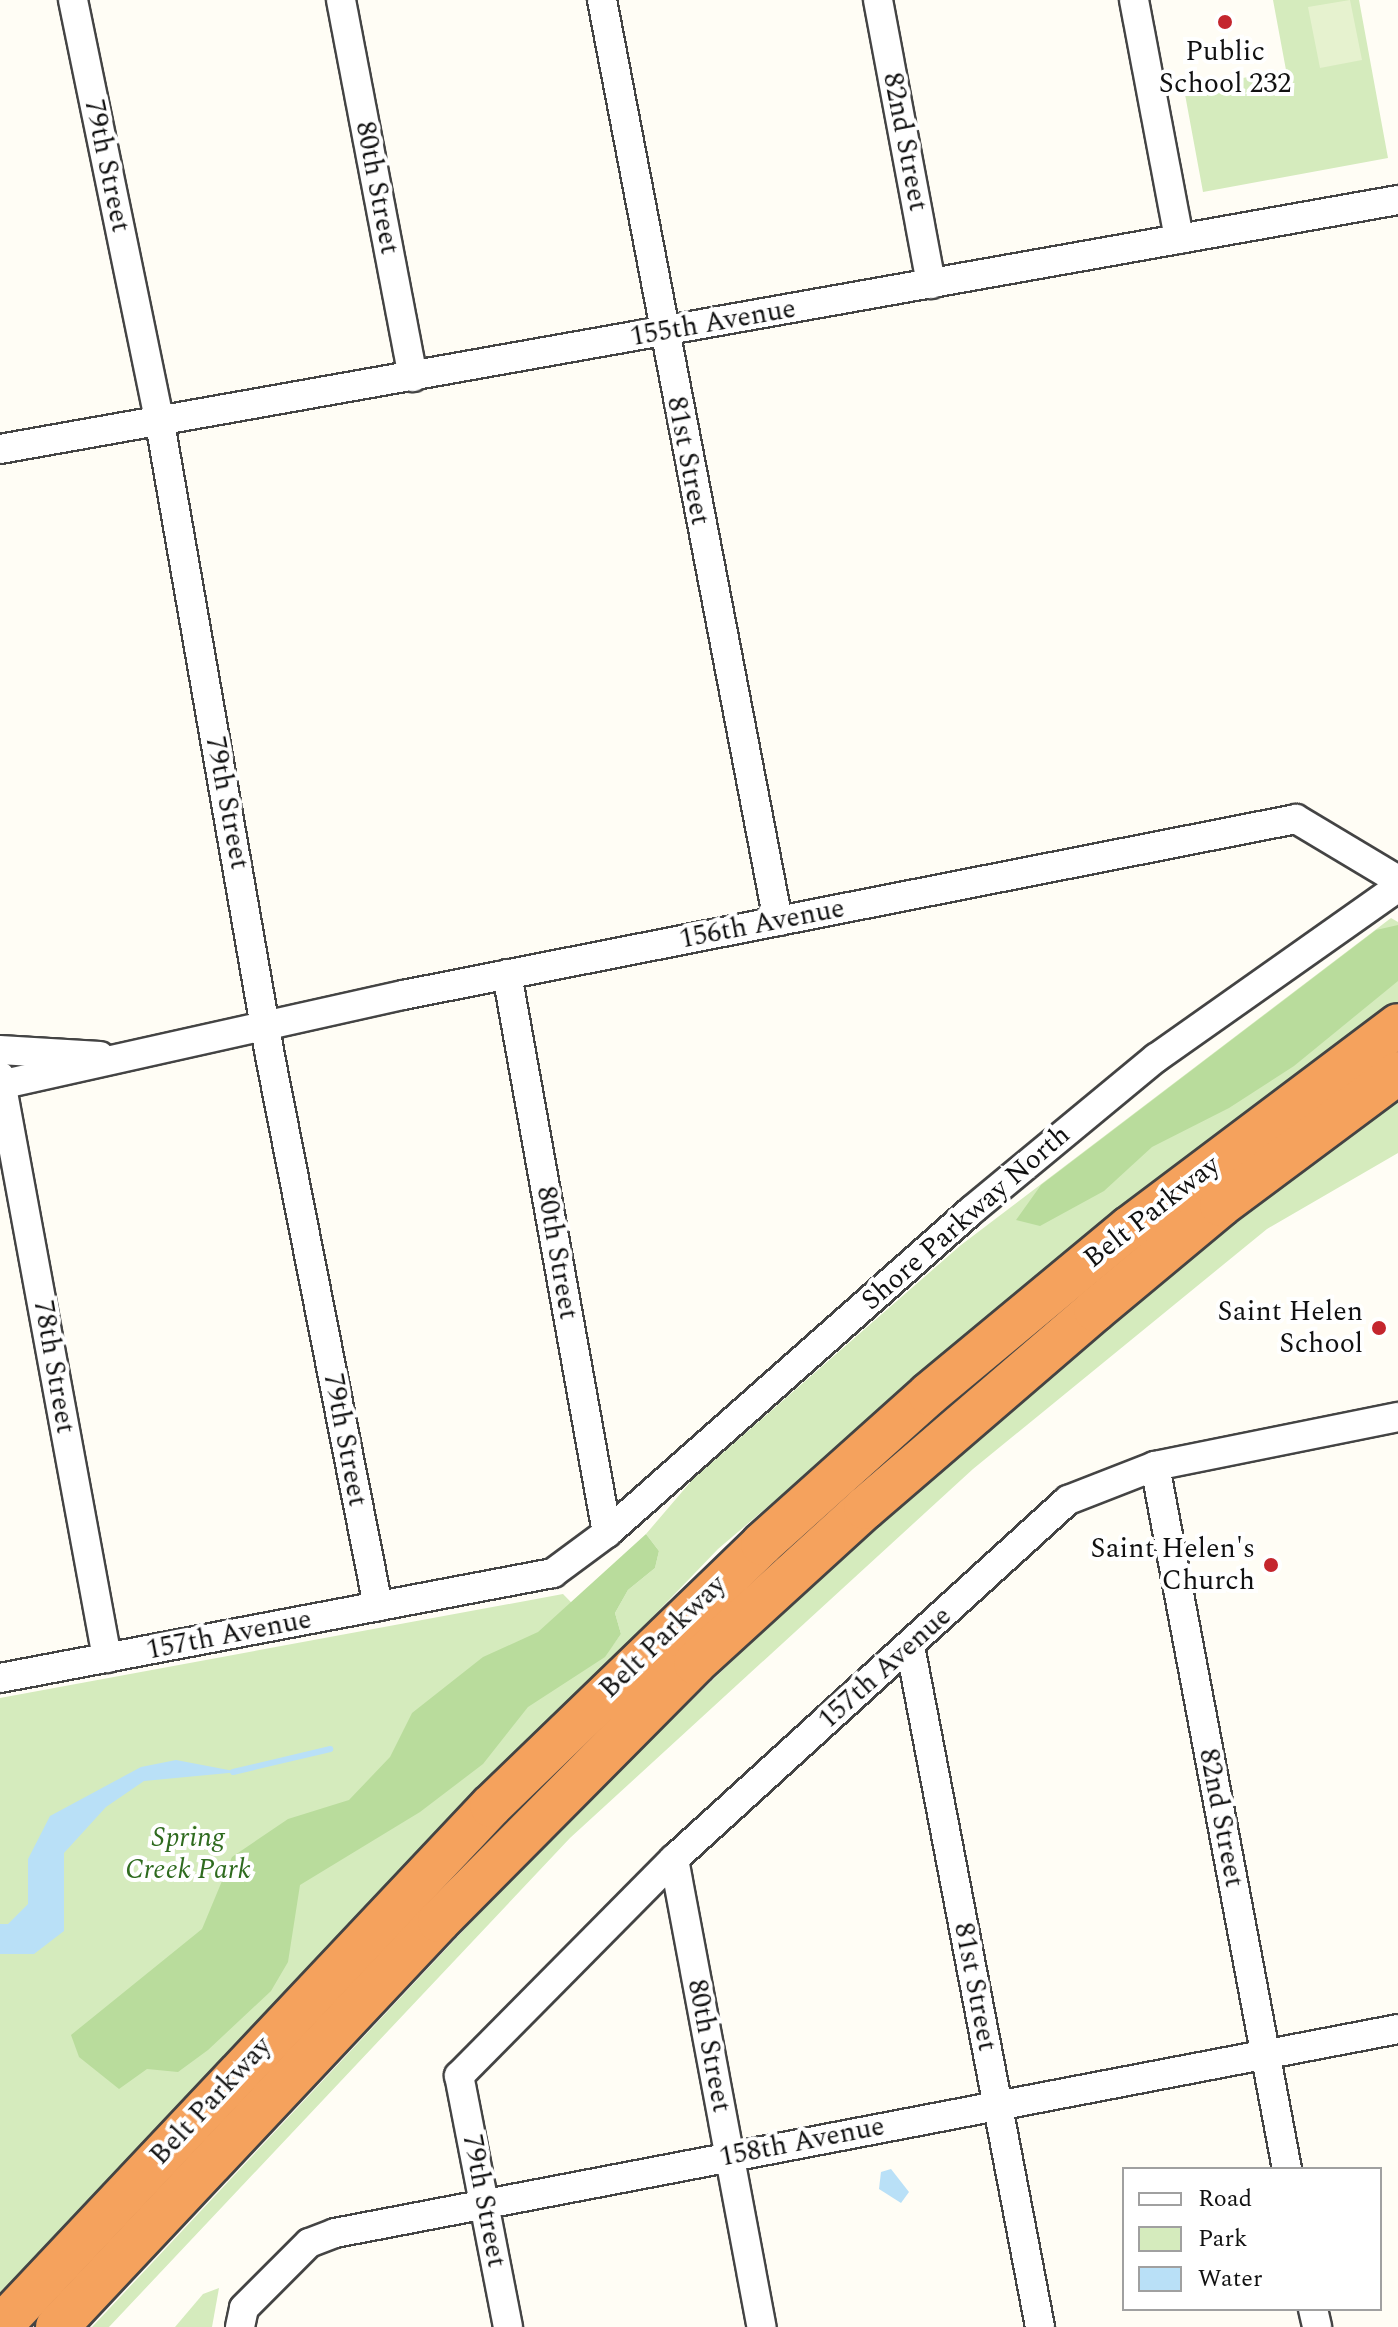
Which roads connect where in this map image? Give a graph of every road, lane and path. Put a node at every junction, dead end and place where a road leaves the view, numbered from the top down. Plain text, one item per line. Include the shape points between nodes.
1 (73, 0) edge
2 (341, 0) edge
3 (602, 0) edge
4 (878, 0) edge
5 (1134, 0) edge
6 (1398, 200) edge
7 (1179, 239) junction
8 (931, 284) junction
9 (664, 332) junction
10 (413, 377) junction
11 (160, 423) junction
12 (28, 446) junction
13 (0, 449) edge
14 (0, 459) edge
15 (1398, 880) edge
16 (1398, 887) edge
17 (778, 921) junction
18 (507, 974) junction
19 (1398, 1025) edge
20 (267, 1026) junction
21 (0, 1050) edge
22 (113, 1059) junction
23 (1398, 1073) edge
24 (1, 1082) edge
25 (1398, 1417) edge
26 (1155, 1466) junction
27 (607, 1533) junction
28 (553, 1573) joint
29 (378, 1606) junction
30 (910, 1646) junction
31 (107, 1658) junction
32 (0, 1678) edge
33 (674, 1859) junction
34 (1398, 2029) edge
35 (1265, 2055) junction
36 (459, 2076) joint
37 (998, 2105) junction
38 (730, 2155) junction
39 (1287, 2167) edge
40 (485, 2203) junction
41 (240, 2323) edge
42 (0, 2327) edge
43 (57, 2327) edge
44 (508, 2327) edge
45 (762, 2327) edge
46 (1040, 2327) edge

1 - 11 street, 79th Street
2 - 10 street, 80th Street
3 - 9 street, 81st Street
4 - 8 street, 82nd Street
5 - 7 street
6 - 7 street, 155th Avenue
7 - 8 street, 155th Avenue
8 - 9 street, 155th Avenue
9 - 10 street, 155th Avenue
9 - 17 street, 81st Street
10 - 11 street, 155th Avenue
11 - 12 street, 155th Avenue
11 - 20 street, 79th Street
12 - 13 street, 155th Avenue
12 - 14 street, 155th Avenue
15 - 17 street, 156th Avenue via 1296,819
16 - 27 street, Shore Parkway North via 1156,1058 972,1210
17 - 18 street, 156th Avenue
18 - 20 street, 156th Avenue
18 - 27 street, 80th Street
19 - 42 highway, Belt Parkway via 1129,1228 929,1394 762,1544 471,1827
20 - 22 street, 156th Avenue
20 - 29 street, 79th Street
21 - 22 street, 156th Avenue
22 - 24 street, 156th Avenue
23 - 43 highway, Belt Parkway via 1221,1205 1084,1319 695,1663 449,1910
24 - 31 street, 78th Street
25 - 26 street, 157th Avenue
26 - 30 street, 157th Avenue via 1068,1500
26 - 35 street, 82nd Street
27 - 28 street, Shore Parkway North
28 - 29 street, 157th Avenue
29 - 31 street, 157th Avenue
30 - 33 street, 157th Avenue
30 - 37 street, 81st Street
31 - 32 street, 157th Avenue
33 - 36 street, 157th Avenue
33 - 38 street, 80th Street
34 - 35 street, 158th Avenue
35 - 37 street, 158th Avenue
35 - 39 street, 82nd Street
36 - 40 street, 79th Street
37 - 38 street, 158th Avenue
37 - 46 street, 81st Street
38 - 40 street, 158th Avenue
38 - 45 street, 80th Street
40 - 41 street, 158th Avenue via 309,2243 244,2308
40 - 44 street, 79th Street

